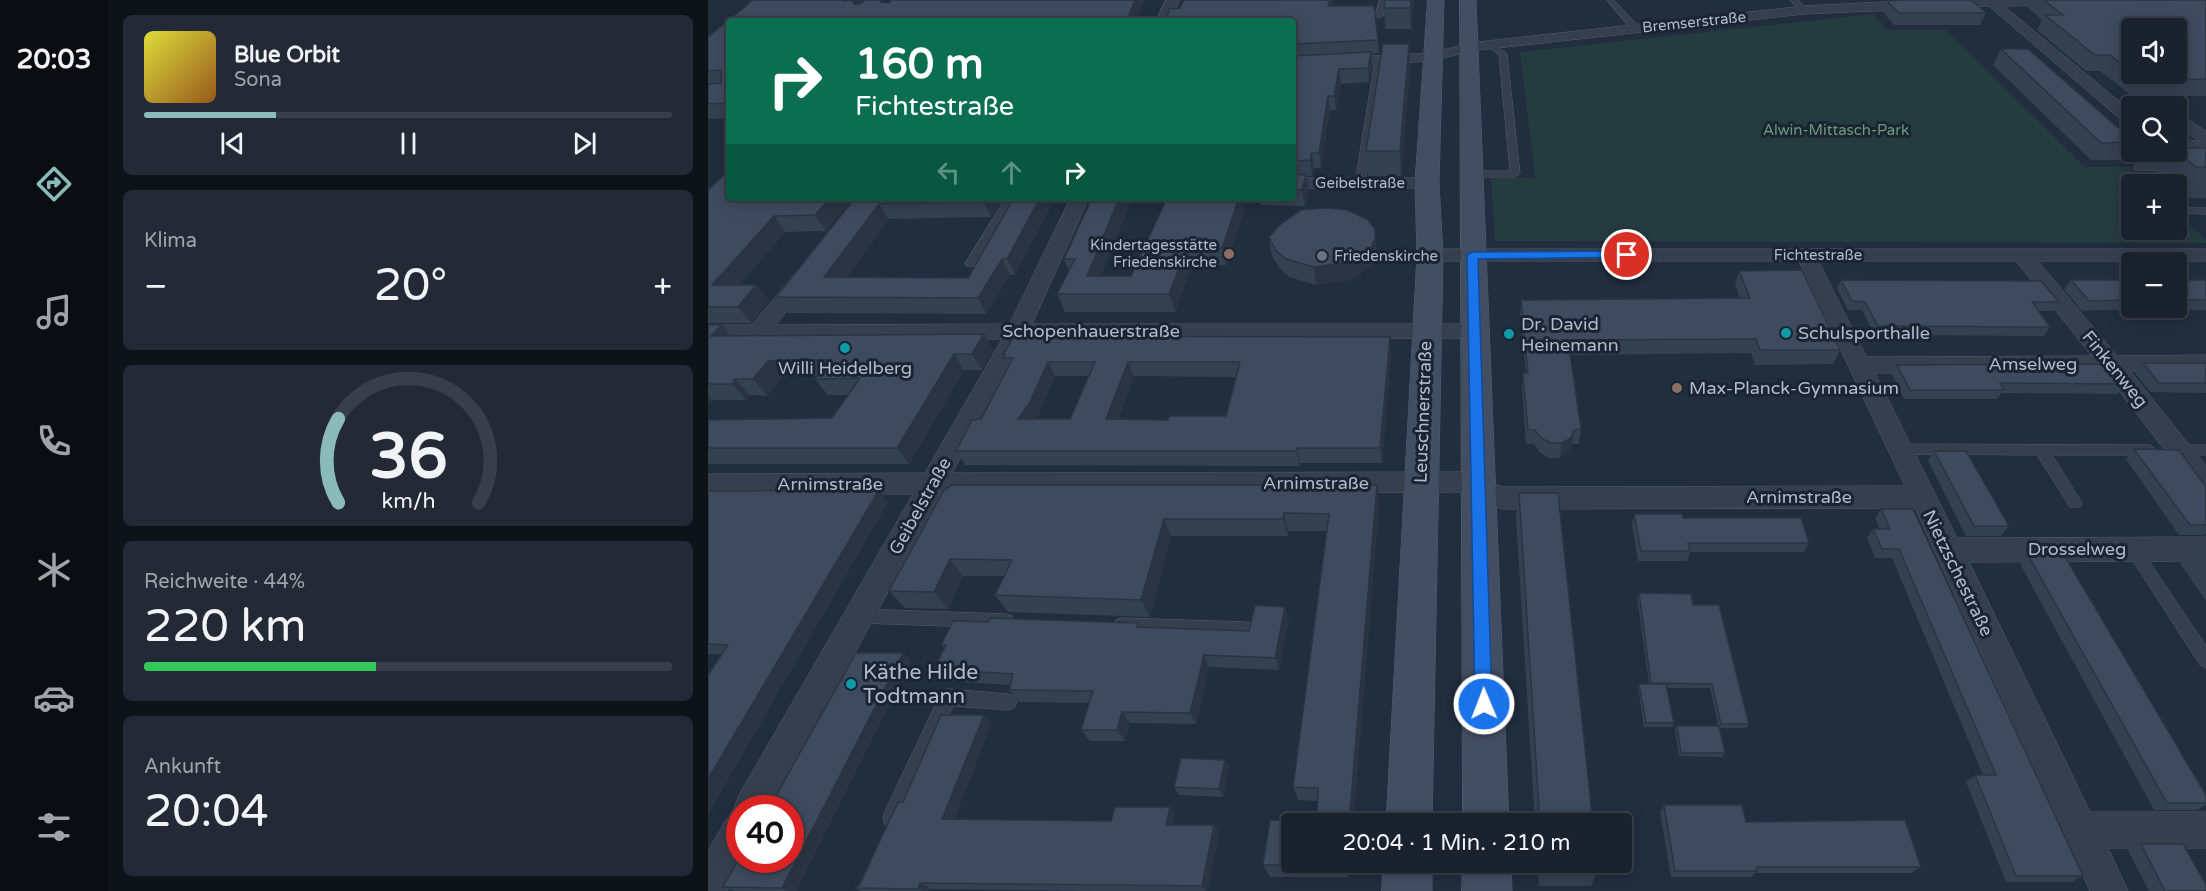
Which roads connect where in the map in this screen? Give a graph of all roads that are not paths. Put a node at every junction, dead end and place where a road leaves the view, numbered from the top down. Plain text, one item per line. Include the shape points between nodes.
1 (1173, 0) edge
2 (1383, 0) edge
3 (1436, 0) edge
4 (1468, 0) edge
5 (1610, 0) edge
6 (2075, 1) edge
7 (1799, 5) edge
8 (1995, 5) edge
9 (1379, 16) dead end
10 (1164, 18) edge
11 (1635, 28) junction
12 (1480, 45) junction
13 (1432, 57) junction
14 (1379, 60) junction
15 (1296, 64) edge
16 (2108, 102) junction
17 (2121, 105) edge
18 (2121, 113) edge
19 (2187, 125) edge
20 (2206, 139) edge
21 (2187, 145) edge
22 (2206, 149) edge
23 (2137, 168) dead end
24 (2206, 168) edge
25 (1471, 174) junction
26 (1296, 183) edge
27 (1360, 183) junction
28 (1427, 183) junction
29 (1009, 201) edge
30 (1079, 201) edge
31 (2187, 211) edge
32 (2206, 211) edge
33 (1430, 255) junction
34 (1472, 255) junction
35 (1806, 255) junction
36 (2022, 255) junction
37 (2206, 255) edge
38 (815, 260) edge
39 (970, 264) dead end
40 (1018, 330) junction
41 (708, 332) edge
42 (758, 332) junction
43 (1425, 332) junction
44 (1473, 332) junction
45 (2206, 363) edge
46 (2111, 364) junction
47 (1859, 365) junction
48 (1898, 449) junction
49 (2041, 449) junction
50 (2179, 450) junction
51 (2206, 450) edge
52 (1421, 482) junction
53 (708, 484) edge
54 (932, 484) junction
55 (2206, 485) edge
56 (1479, 489) junction
57 (1921, 497) junction
58 (2075, 503) dead end
59 (2133, 549) junction
60 (2206, 549) edge
61 (1949, 550) junction
62 (859, 616) junction
63 (1023, 622) edge
64 (1105, 624) edge
65 (1246, 629) edge
66 (2206, 660) edge
67 (1008, 702) edge
68 (759, 795) edge
69 (1409, 813) edge
70 (1486, 813) edge
71 (2082, 830) junction
72 (2206, 830) edge
73 (883, 837) edge
74 (726, 856) edge
75 (1408, 873) edge
76 (1487, 873) edge
77 (708, 888) edge
78 (1407, 891) edge
79 (1487, 891) edge
80 (2109, 891) edge

1 - 10 street
2 - 9 lane
3 - 13 street, Leuschnerstraße
4 - 12 street
5 - 11 lane
6 - 8 street, Bremserstraße
7 - 8 street, Bremserstraße
7 - 11 street, Bremserstraße
8 - 16 street
11 - 12 street, Bremserstraße
12 - 13 street, Bremserstraße
12 - 25 street
12 - 25 lane via 1503,54 1515,174
13 - 14 street, Bremserstraße
13 - 28 street, Leuschnerstraße
14 - 15 street, Bremserstraße
14 - 27 lane
16 - 17 street
16 - 18 street
19 - 20 street
21 - 22 street
23 - 24 lane
25 - 34 street
26 - 27 street, Geibelstraße
27 - 28 street, Geibelstraße
28 - 33 street, Leuschnerstraße
29 - 39 lane
30 - 40 street, Geibelstraße
31 - 32 lane
33 - 34 street, Fichtestraße
33 - 43 street, Leuschnerstraße
34 - 35 street, Fichtestraße
34 - 44 street
35 - 36 street, Fichtestraße
35 - 47 street, Nietzschestraße
36 - 37 street, Fichtestraße
36 - 46 street, Finkenweg
38 - 42 street
40 - 42 street, Schopenhauerstraße
40 - 43 street, Schopenhauerstraße
40 - 54 street, Geibelstraße
41 - 42 street, Schopenhauerstraße
43 - 44 street, Schopenhauerstraße
43 - 52 street, Leuschnerstraße
44 - 56 street
45 - 46 street, Amselweg
46 - 47 street, Amselweg
46 - 50 street, Finkenweg
47 - 48 street, Nietzschestraße
48 - 49 lane
48 - 57 street, Nietzschestraße
49 - 50 lane
49 - 58 lane
50 - 51 lane
50 - 55 street, Finkenweg
52 - 54 street, Arnimstraße
52 - 56 street, Arnimstraße via 1461,482
52 - 69 street, Leuschnerstraße
53 - 54 street, Arnimstraße
54 - 62 street, Geibelstraße
56 - 57 street, Arnimstraße via 1501,498
56 - 70 street
57 - 61 street, Nietzschestraße
59 - 60 street, Drosselweg
59 - 61 street, Drosselweg
59 - 66 lane
61 - 71 street, Nietzschestraße
62 - 63 lane
62 - 68 street, Geibelstraße
64 - 65 lane
67 - 73 lane via 948,697
71 - 72 street
71 - 80 street, Nietzschestraße
74 - 77 street
75 - 78 street
76 - 79 street

